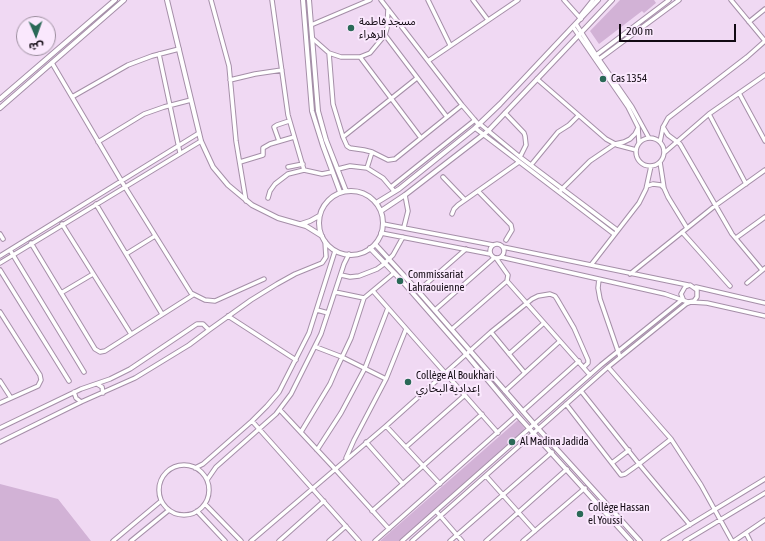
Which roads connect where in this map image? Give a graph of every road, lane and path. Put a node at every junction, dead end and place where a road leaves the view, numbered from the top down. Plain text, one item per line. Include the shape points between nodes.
1 (114, 0) edge
2 (124, 0) edge
3 (167, 0) edge
4 (211, 0) edge
5 (272, 0) edge
6 (303, 0) edge
7 (309, 0) edge
8 (370, 0) edge
9 (381, 0) edge
10 (428, 0) edge
11 (473, 0) edge
12 (518, 0) edge
13 (564, 0) edge
14 (593, 0) edge
15 (598, 0) edge
16 (612, 0) edge
17 (669, 0) edge
18 (679, 0) edge
19 (731, 0) edge
20 (388, 9) junction
21 (765, 10) edge
22 (581, 18) junction
23 (488, 20) junction
24 (749, 22) junction
25 (311, 25) junction
26 (574, 26) junction
27 (580, 34) junction
28 (385, 35) junction
29 (312, 38) junction
30 (450, 45) junction
31 (179, 49) junction
32 (330, 53) junction
33 (159, 54) junction
34 (594, 56) junction
35 (360, 57) junction
36 (597, 60) junction
37 (428, 61) junction
38 (52, 63) junction
39 (282, 70) junction
40 (765, 75) edge
41 (417, 78) junction
42 (537, 79) junction
43 (230, 80) junction
44 (739, 93) junction
45 (72, 97) junction
46 (391, 98) junction
47 (0, 99) edge
48 (191, 100) junction
49 (171, 105) junction
50 (462, 106) junction
51 (0, 108) edge
52 (505, 113) junction
53 (709, 114) junction
54 (578, 116) junction
55 (447, 117) junction
56 (289, 120) junction
57 (475, 120) junction
58 (478, 125) junction
59 (663, 126) junction
60 (638, 127) junction
61 (488, 131) junction
62 (199, 134) junction
63 (483, 135) junction
64 (294, 137) junction
65 (343, 137) junction
66 (421, 138) junction
67 (649, 138) junction
68 (201, 141) junction
69 (279, 141) junction
70 (765, 141) edge
71 (98, 142) junction
72 (660, 142) junction
73 (677, 142) junction
74 (639, 143) junction
75 (615, 144) junction
76 (179, 146) junction
77 (636, 150) junction
78 (372, 152) junction
79 (180, 153) junction
80 (664, 153) junction
81 (520, 157) junction
82 (240, 162) junction
83 (519, 162) junction
84 (660, 162) junction
85 (302, 164) junction
86 (531, 165) junction
87 (651, 166) junction
88 (288, 167) dead end
89 (366, 168) junction
90 (338, 169) junction
91 (304, 170) junction
92 (765, 170) edge
93 (332, 172) junction
94 (443, 177) dead end
95 (122, 181) junction
96 (746, 184) junction
97 (647, 186) junction
98 (125, 187) junction
99 (391, 187) junction
100 (563, 188) junction
101 (664, 188) junction
102 (346, 191) junction
103 (394, 191) junction
104 (478, 191) junction
105 (340, 192) junction
106 (559, 192) junction
107 (405, 195) junction
108 (268, 198) dead end
109 (465, 200) junction
110 (246, 201) junction
111 (376, 203) junction
112 (96, 204) junction
113 (716, 205) junction
114 (381, 211) junction
115 (452, 214) dead end
116 (319, 216) junction
117 (765, 217) edge
118 (62, 224) junction
119 (300, 224) junction
120 (383, 224) junction
121 (404, 227) junction
122 (687, 228) junction
123 (618, 230) junction
124 (682, 232) junction
125 (381, 233) junction
126 (0, 234) edge
127 (614, 234) junction
128 (155, 236) junction
129 (322, 236) junction
130 (403, 237) junction
131 (736, 238) junction
132 (3, 239) dead end
133 (506, 240) dead end
134 (325, 241) junction
135 (31, 243) junction
136 (375, 244) junction
137 (493, 245) junction
138 (503, 247) junction
139 (370, 248) junction
140 (466, 249) junction
141 (10, 250) junction
142 (335, 251) junction
143 (126, 254) junction
144 (349, 254) junction
145 (490, 254) junction
146 (13, 255) junction
147 (0, 256) edge
148 (501, 257) junction
149 (495, 258) junction
150 (389, 260) junction
151 (0, 263) edge
152 (384, 264) junction
153 (591, 265) junction
154 (764, 269) edge
155 (0, 270) edge
156 (394, 273) junction
157 (93, 274) junction
158 (630, 274) junction
159 (340, 275) junction
160 (264, 279) dead end
161 (598, 279) junction
162 (507, 281) junction
163 (747, 283) dead end
164 (689, 286) junction
165 (730, 286) dead end
166 (694, 287) junction
167 (418, 290) junction
168 (373, 291) junction
169 (335, 292) junction
170 (61, 293) junction
171 (193, 294) junction
172 (364, 298) junction
173 (683, 299) junction
174 (691, 302) junction
175 (526, 303) junction
176 (765, 303) edge
177 (388, 308) junction
178 (317, 310) junction
179 (435, 310) junction
180 (0, 312) edge
181 (328, 313) junction
182 (162, 314) junction
183 (228, 316) junction
184 (765, 316) edge
185 (544, 323) junction
186 (406, 329) junction
187 (452, 329) junction
188 (209, 330) junction
189 (491, 332) junction
190 (131, 334) junction
191 (560, 341) junction
192 (316, 347) junction
193 (470, 350) junction
194 (618, 351) junction
195 (466, 354) junction
196 (509, 354) junction
197 (342, 357) junction
198 (620, 357) junction
199 (296, 360) junction
200 (579, 361) junction
201 (588, 363) junction
202 (608, 367) junction
203 (365, 368) junction
204 (584, 368) junction
205 (597, 369) junction
206 (84, 372) dead end
207 (445, 372) junction
208 (524, 372) junction
209 (590, 375) junction
210 (386, 379) junction
211 (0, 381) edge
212 (69, 381) dead end
213 (96, 383) junction
214 (505, 391) junction
215 (581, 391) junction
216 (74, 392) junction
217 (103, 394) junction
218 (465, 395) junction
219 (11, 398) junction
220 (81, 402) junction
221 (0, 403) edge
222 (566, 404) junction
223 (280, 410) junction
224 (523, 411) junction
225 (482, 414) junction
226 (517, 415) junction
227 (252, 421) junction
228 (534, 424) junction
229 (386, 426) junction
230 (0, 428) edge
231 (530, 428) junction
232 (539, 429) junction
233 (260, 430) junction
234 (300, 432) junction
235 (498, 432) junction
236 (534, 433) junction
237 (671, 438) junction
238 (0, 442) edge
239 (366, 442) junction
240 (406, 447) junction
241 (317, 450) junction
242 (628, 450) junction
243 (552, 452) junction
244 (346, 460) junction
245 (612, 464) junction
246 (639, 464) junction
247 (423, 466) junction
248 (195, 468) junction
249 (335, 469) junction
250 (567, 469) junction
251 (486, 476) junction
252 (765, 479) edge
253 (207, 480) junction
254 (403, 484) junction
255 (440, 484) junction
256 (312, 488) junction
257 (585, 488) junction
258 (765, 493) edge
259 (503, 496) junction
260 (161, 501) junction
261 (324, 501) junction
262 (204, 504) junction
263 (169, 510) junction
264 (372, 510) junction
265 (715, 510) junction
266 (197, 511) junction
267 (436, 511) junction
268 (518, 512) junction
269 (440, 516) junction
270 (765, 520) edge
271 (721, 521) junction
272 (690, 525) junction
273 (346, 526) junction
274 (389, 529) junction
275 (535, 531) junction
276 (746, 533) junction
277 (457, 535) junction
278 (113, 541) edge
279 (131, 541) edge
280 (225, 541) edge
281 (241, 541) edge
282 (252, 541) edge
283 (279, 541) edge
284 (329, 541) edge
285 (359, 541) edge
286 (376, 541) edge
287 (402, 541) edge
288 (412, 541) edge
289 (450, 541) edge
290 (462, 541) edge
291 (486, 541) edge
292 (524, 541) edge
293 (631, 541) edge
294 (640, 541) edge
295 (663, 541) edge
296 (685, 541) edge
297 (733, 541) edge
298 (750, 541) edge

1 - 47 street
2 - 38 street
3 - 31 street
4 - 43 street via 228,61
5 - 39 street
6 - 93 street via 312,111
7 - 25 street
8 - 25 street
9 - 20 street
10 - 30 street
11 - 23 street
12 - 23 street
13 - 22 street
14 - 22 street
15 - 22 street
16 - 27 street
17 - 34 street
18 - 36 street
19 - 24 street
20 - 28 street
20 - 37 street
21 - 24 street
22 - 26 street
23 - 30 street
24 - 59 street via 765,41 675,112
25 - 29 street
26 - 27 street
26 - 58 street
27 - 34 street
27 - 42 street
28 - 35 street via 370,53
28 - 41 street
29 - 32 street
29 - 90 street via 318,111
30 - 37 street
31 - 33 street
31 - 48 street
32 - 35 street
32 - 65 street via 333,104
33 - 45 street via 120,68
33 - 49 street
34 - 36 street
35 - 46 street
36 - 60 street
36 - 67 street via 632,107
37 - 50 street
38 - 45 street
38 - 51 street
39 - 43 street
39 - 56 street
40 - 44 street
41 - 46 street
41 - 55 street
42 - 52 street
42 - 54 street
43 - 82 street
44 - 53 street
44 - 70 street
45 - 71 street
46 - 65 street
46 - 66 street
48 - 49 street
48 - 62 street
49 - 71 street via 151,111
49 - 76 street
50 - 55 street
50 - 57 street
52 - 61 street
52 - 81 street via 525,136 526,145
53 - 73 street
53 - 96 street
54 - 75 street via 602,137
54 - 86 street via 558,132
55 - 66 street
56 - 64 street
56 - 69 street via 274,127
57 - 58 street
57 - 99 street
58 - 61 street
58 - 63 street
58 - 103 street
59 - 72 street
59 - 73 street via 668,135
60 - 74 street
60 - 75 street via 630,139
61 - 63 street
61 - 81 street
62 - 68 street
62 - 76 street
63 - 83 street
63 - 107 street
64 - 69 street
64 - 85 street
65 - 78 street via 348,147
66 - 78 street via 392,160
67 - 72 street
67 - 74 street
68 - 79 street
68 - 110 street via 218,173 228,186
69 - 82 street via 263,148 263,155
71 - 95 street
72 - 80 street
73 - 80 street
73 - 113 street
74 - 77 street
75 - 77 street
75 - 100 street via 590,161
76 - 79 street
76 - 95 street
77 - 87 street via 641,163
78 - 89 street
79 - 98 street
80 - 84 street
81 - 86 street
82 - 110 street
83 - 104 street
83 - 106 street
84 - 87 street
84 - 101 street
85 - 88 street
85 - 91 street
86 - 100 street
87 - 97 street
89 - 90 street via 350,166
89 - 99 street via 378,174
90 - 102 street
91 - 93 street via 322,174
91 - 108 street via 281,179 270,191
92 - 96 street
93 - 105 street
94 - 109 street
95 - 98 street
95 - 141 street
96 - 113 street
97 - 101 street via 653,184
97 - 123 street via 639,202
98 - 112 street
98 - 128 street
99 - 103 street
100 - 106 street
100 - 123 street
101 - 122 street
102 - 105 street
102 - 111 street via 353,190 366,194
103 - 111 street
104 - 109 street
104 - 133 street via 511,225 512,230
105 - 116 street via 326,202
106 - 127 street
107 - 114 street
107 - 121 street via 408,211
109 - 115 street
110 - 119 street via 270,215
111 - 114 street
112 - 118 street
112 - 143 street
113 - 122 street
113 - 131 street
114 - 120 street
116 - 119 street
116 - 129 street
117 - 131 street
118 - 135 street
118 - 157 street
119 - 129 street
120 - 121 street
120 - 125 street
121 - 137 street
122 - 124 street
123 - 127 street
124 - 158 street
124 - 165 street
125 - 130 street
125 - 136 street
126 - 132 street
127 - 153 street
128 - 143 street
128 - 171 street
129 - 134 street
130 - 140 street
130 - 150 street
131 - 154 street
134 - 142 street
134 - 183 street via 326,257 322,263 281,281
135 - 146 street
135 - 170 street
136 - 139 street
136 - 150 street
137 - 138 street
137 - 145 street
138 - 148 street
138 - 153 street
139 - 144 street via 358,254
139 - 152 street
140 - 145 street
140 - 167 street
141 - 146 street
141 - 147 street
142 - 144 street
142 - 178 street
143 - 182 street
144 - 159 street
145 - 149 street
146 - 151 street
146 - 206 street
148 - 149 street
148 - 161 street
149 - 162 street via 508,275
149 - 179 street
150 - 152 street
150 - 167 street
152 - 156 street
152 - 159 street via 360,276
153 - 158 street
154 - 163 street
155 - 212 street
156 - 168 street
156 - 195 street
157 - 170 street
157 - 190 street
158 - 164 street
159 - 169 street
160 - 171 street via 218,300 208,301
161 - 173 street
161 - 194 street via 600,299
162 - 175 street
162 - 187 street
164 - 166 street
164 - 173 street via 682,291
166 - 174 street via 698,295 696,300
166 - 176 street
167 - 179 street
168 - 172 street
168 - 177 street
169 - 172 street
169 - 181 street
170 - 190 street via 98,351 105,351
171 - 182 street
172 - 197 street via 358,320
173 - 174 street
173 - 194 street
174 - 184 street
174 - 198 street
175 - 185 street
175 - 189 street
175 - 201 street via 542,295 555,296 574,328
177 - 186 street
177 - 203 street
178 - 181 street
178 - 199 street
179 - 187 street
180 - 219 street via 41,378 38,386
181 - 192 street
182 - 190 street
183 - 188 street
183 - 199 street
185 - 191 street
185 - 196 street
186 - 207 street
186 - 210 street
187 - 193 street
188 - 213 street via 204,324 197,324 130,369
188 - 217 street via 162,362
189 - 193 street
189 - 196 street
191 - 200 street
191 - 208 street
192 - 197 street
192 - 223 street
193 - 195 street
193 - 214 street
194 - 198 street
194 - 205 street
195 - 207 street
195 - 226 street
196 - 208 street
197 - 203 street
197 - 234 street via 330,384
198 - 202 street
199 - 227 street via 279,392
200 - 204 street
200 - 224 street
201 - 204 street
201 - 205 street
202 - 215 street
202 - 237 street
203 - 210 street
203 - 241 street via 341,413
204 - 209 street
205 - 209 street
207 - 218 street
207 - 229 street
208 - 214 street
209 - 228 street
210 - 244 street
211 - 219 street
213 - 216 street
213 - 217 street via 102,387
214 - 224 street
215 - 222 street
215 - 242 street
216 - 220 street
216 - 230 street
217 - 220 street
218 - 225 street
218 - 240 street
219 - 221 street
220 - 238 street
222 - 232 street
222 - 245 street
223 - 233 street
223 - 234 street
224 - 228 street
225 - 235 street
225 - 247 street
226 - 231 street
226 - 235 street
227 - 233 street
227 - 248 street via 204,464
228 - 231 street
228 - 232 street
229 - 239 street
229 - 240 street
231 - 236 street
231 - 267 street
232 - 236 street
232 - 294 street
233 - 253 street via 216,468
233 - 256 street
234 - 241 street
235 - 255 street
236 - 243 street
236 - 251 street
237 - 246 street
237 - 265 street
239 - 244 street
239 - 254 street
240 - 247 street
241 - 249 street
242 - 245 street
242 - 246 street
243 - 250 street
243 - 259 street
244 - 249 street
245 - 246 street via 621,475
246 - 272 street
247 - 254 street
247 - 255 street
248 - 253 street
248 - 260 street via 184,465 168,470 159,484
249 - 256 street
249 - 264 street
250 - 257 street
250 - 268 street
251 - 259 street
251 - 269 street
252 - 265 street
253 - 262 street via 209,492
254 - 264 street
255 - 274 street
256 - 261 street
256 - 282 street
257 - 275 street
257 - 293 street
258 - 271 street
259 - 268 street
259 - 277 street
260 - 263 street
260 - 278 street
261 - 273 street
261 - 283 street
262 - 266 street
262 - 281 street
263 - 266 street via 183,515
263 - 279 street
264 - 274 street
265 - 271 street
265 - 272 street
266 - 280 street
267 - 269 street
267 - 287 street
268 - 275 street
268 - 291 street
269 - 277 street
269 - 288 street
270 - 276 street
271 - 296 street
271 - 297 street
272 - 295 street
273 - 284 street
273 - 285 street
274 - 286 street
275 - 292 street
276 - 297 street
276 - 298 street
277 - 289 street
277 - 290 street

